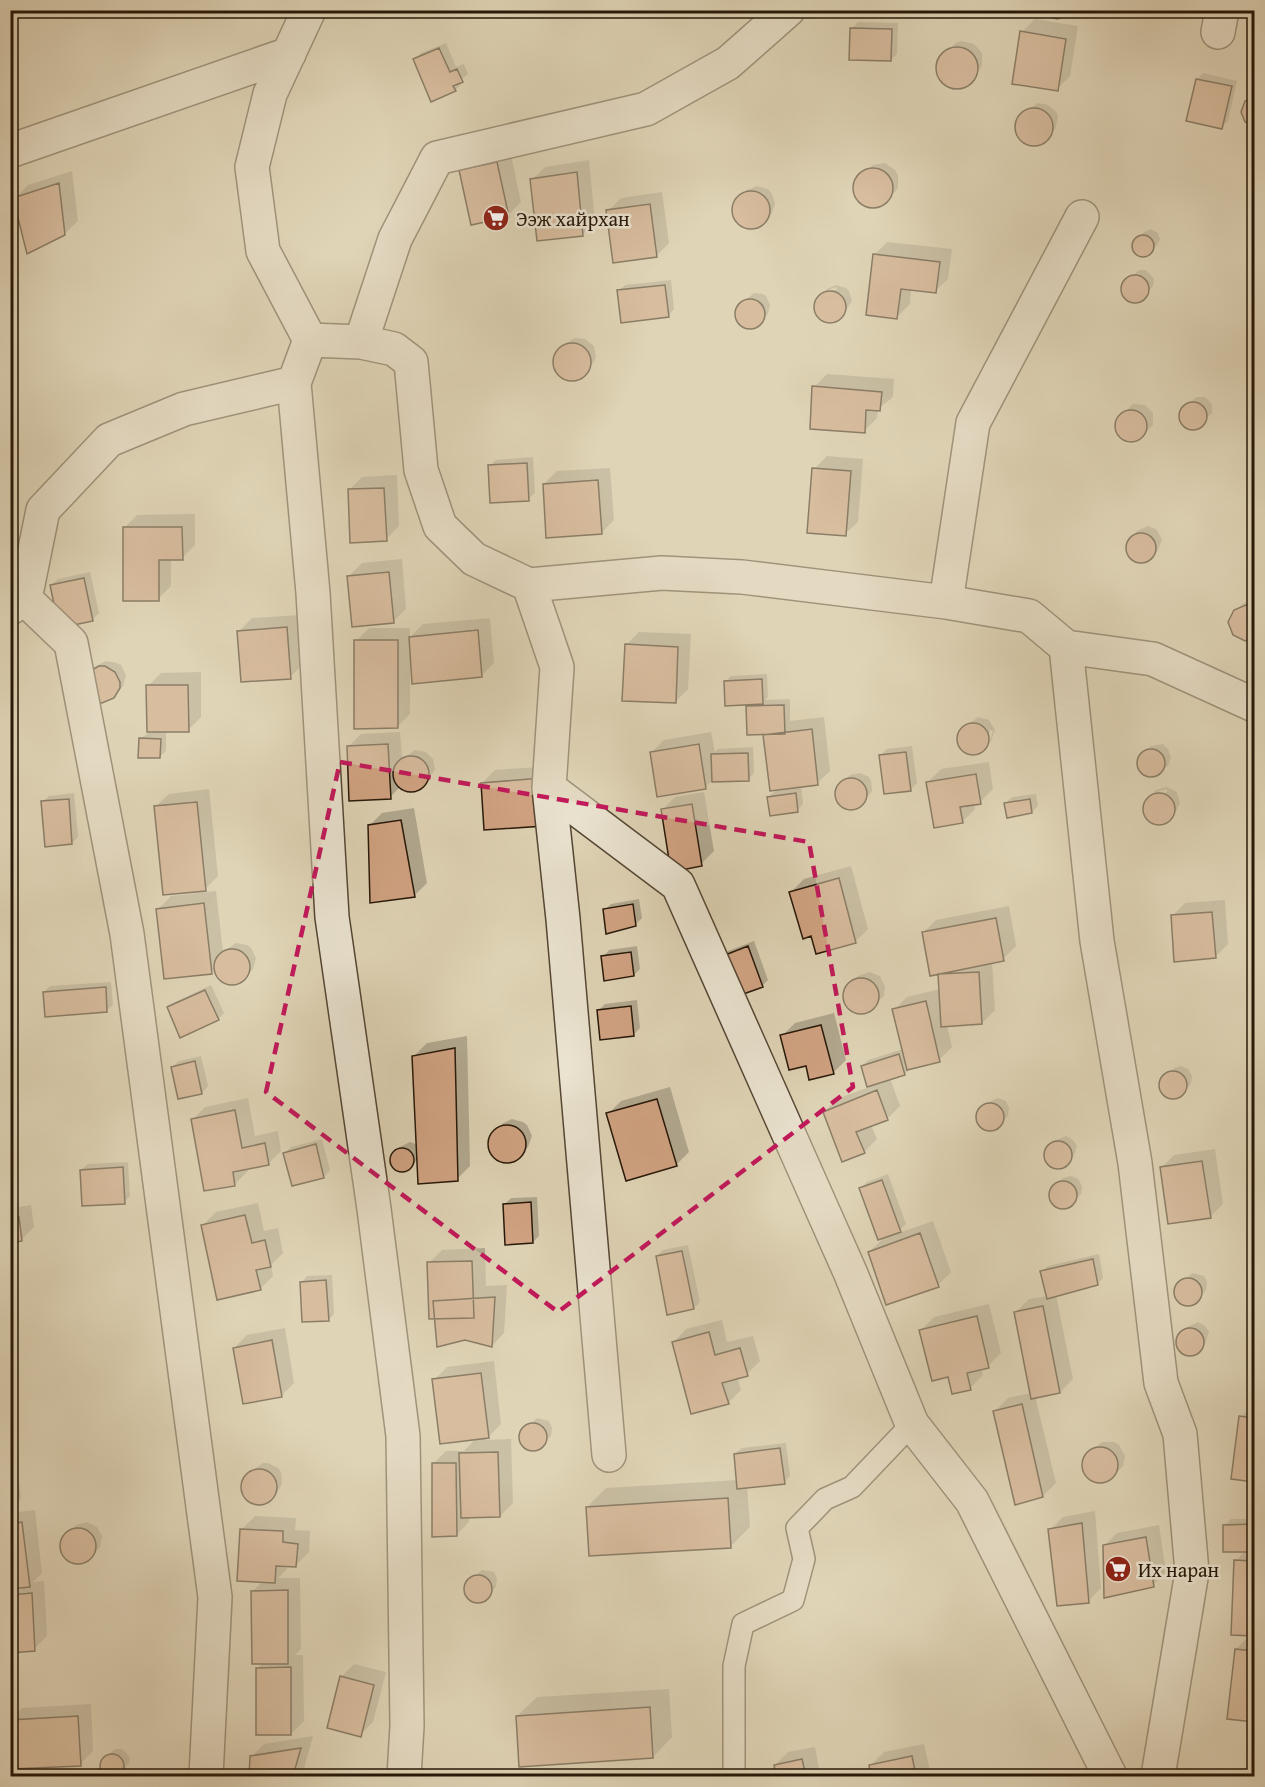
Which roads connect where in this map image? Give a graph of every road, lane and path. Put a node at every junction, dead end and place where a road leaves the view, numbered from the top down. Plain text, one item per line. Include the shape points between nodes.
1 (309, 10) edge
2 (788, 10) edge
3 (289, 54) junction
4 (10, 152) edge
5 (1082, 217) dead end
6 (310, 340) junction
7 (361, 342) junction
8 (294, 383) junction
9 (529, 585) junction
10 (946, 602) junction
11 (18, 604) edge
12 (1066, 647) junction
13 (1254, 705) edge
14 (549, 788) junction
15 (912, 1424) junction
16 (609, 1455) dead end
17 (206, 1776) edge
18 (404, 1776) edge
19 (734, 1776) edge
20 (1110, 1776) edge
21 (1158, 1776) edge

1 - 3 street
2 - 7 street via 728,63 646,109 437,158 394,239
3 - 4 street
3 - 6 street via 270,94 252,167 263,251
5 - 10 street via 973,423
6 - 7 street
6 - 8 street
7 - 9 street via 394,348 411,362 421,470 440,526 474,559
8 - 11 street via 184,409 109,440 43,510
8 - 18 street via 313,593 332,917 403,1436 407,1726
9 - 10 street via 662,573 742,577
9 - 14 street via 557,668
10 - 12 street via 1029,616
11 - 17 street via 71,643 127,934 215,1597
12 - 13 street via 1153,659
12 - 21 street via 1097,941 1135,1163 1161,1383 1180,1434 1192,1572
14 - 15 street via 678,885 850,1272
14 - 16 street
15 - 19 lane via 852,1487 825,1499 797,1528 804,1559 793,1600 743,1623 734,1666
15 - 20 street via 972,1501

